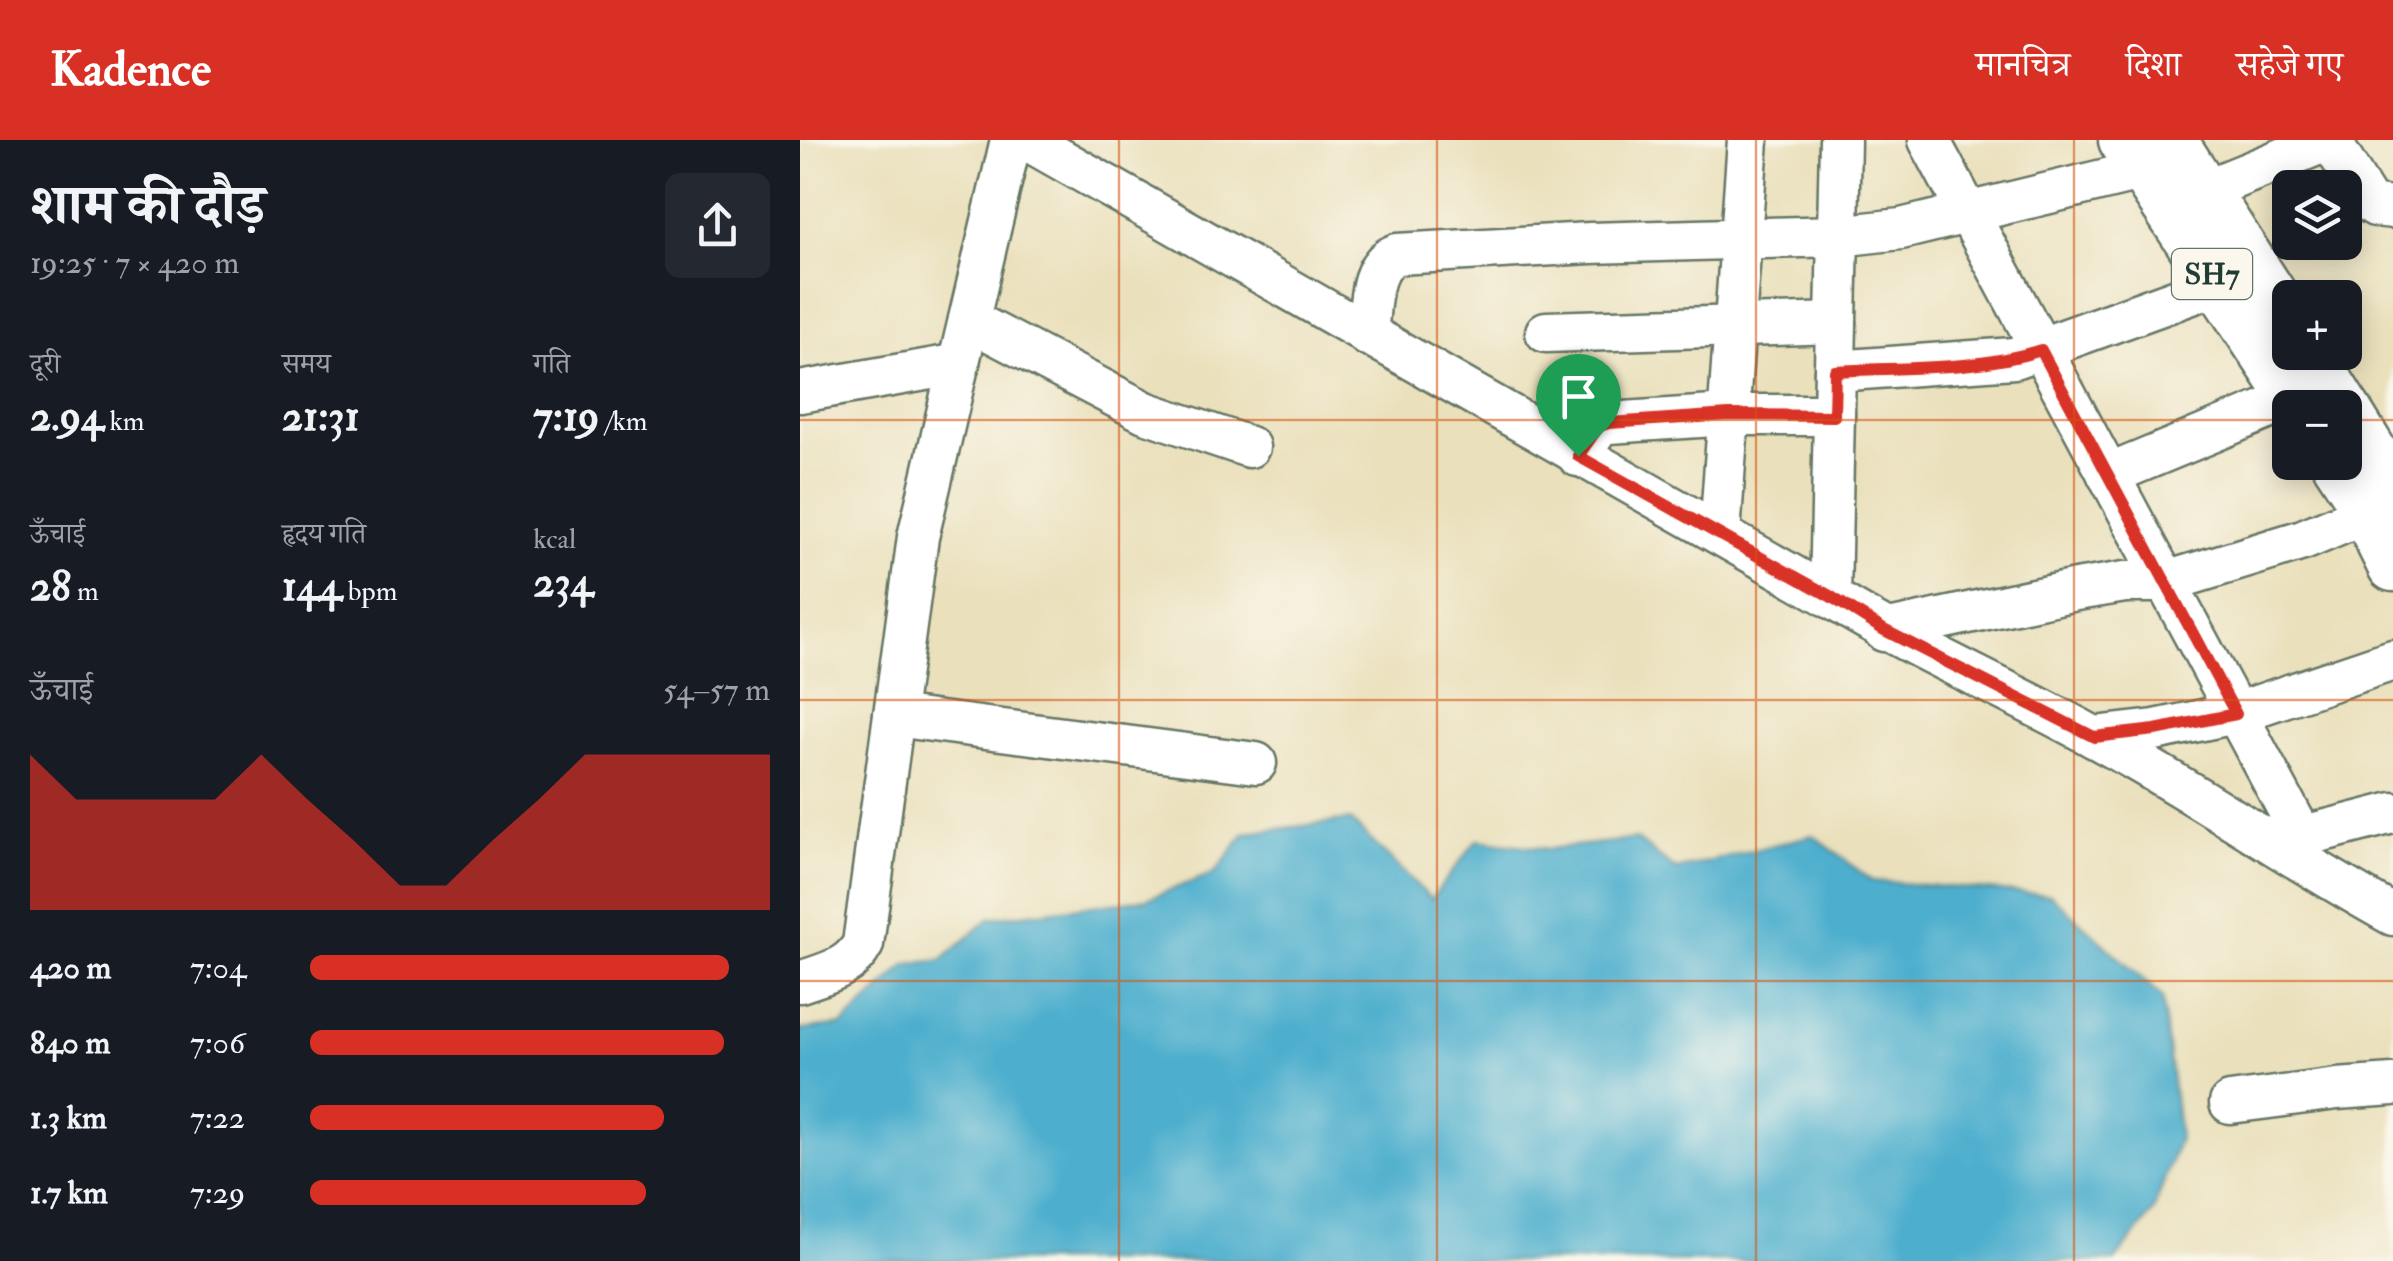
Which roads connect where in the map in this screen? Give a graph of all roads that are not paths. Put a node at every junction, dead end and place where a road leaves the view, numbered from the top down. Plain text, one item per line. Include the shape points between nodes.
1 (1011, 140) edge
2 (1027, 140) edge
3 (1748, 140) edge
4 (1840, 140) edge
5 (1929, 140) edge
6 (2330, 140) edge
7 (2165, 167) edge
8 (2393, 208) edge
9 (1968, 213) junction
10 (1838, 236) junction
11 (1741, 238) junction
12 (2219, 284) junction
13 (2272, 301) edge
14 (969, 320) junction
15 (1836, 322) junction
16 (1735, 325) junction
17 (1546, 332) dead end
18 (1367, 335) junction
19 (2041, 350) junction
20 (959, 364) junction
21 (1835, 371) junction
22 (2301, 386) edge
23 (800, 392) edge
24 (1729, 415) junction
25 (1834, 416) junction
26 (1249, 446) dead end
27 (2362, 453) edge
28 (1578, 456) junction
29 (2108, 474) junction
30 (2357, 480) edge
31 (2380, 500) edge
32 (1720, 534) junction
33 (2393, 566) edge
34 (2166, 582) junction
35 (1830, 596) junction
36 (1884, 630) junction
37 (2393, 660) edge
38 (2236, 714) junction
39 (894, 716) junction
40 (2094, 737) junction
41 (1256, 764) dead end
42 (2393, 812) edge
43 (2301, 834) junction
44 (2261, 839) junction
45 (2393, 916) edge
46 (800, 982) edge
47 (2393, 1085) edge
48 (2230, 1103) dead end

1 - 14 street
2 - 18 street
3 - 11 street
4 - 10 street
5 - 9 street
6 - 7 street
6 - 8 street via 2367,200
7 - 9 street
7 - 12 main road, SH7
7 - 13 main road, SH7
9 - 10 street
9 - 19 street
10 - 11 street
10 - 15 street
11 - 16 street
11 - 18 street via 1397,254 1375,274
12 - 19 street
12 - 22 main road, SH7
14 - 20 street
14 - 26 street via 1145,412
15 - 16 street
15 - 21 street
16 - 17 street
16 - 24 street
18 - 28 street
19 - 21 street via 1976,364
19 - 29 street
20 - 23 street
20 - 39 street via 918,537
21 - 25 street
22 - 29 street
24 - 25 street
24 - 28 street via 1609,423 1599,426
24 - 32 street
25 - 35 street
27 - 31 main road, SH7
28 - 32 street
29 - 34 street
30 - 31 main road, SH7
31 - 33 main road, SH7
31 - 34 street via 2303,540
32 - 35 street
34 - 36 street via 2076,590
34 - 38 street
35 - 36 street
36 - 40 street
37 - 38 street
38 - 40 street
38 - 43 street
39 - 41 street
39 - 46 street via 864,944 843,967
40 - 44 street
42 - 43 street
43 - 44 street
44 - 45 street
47 - 48 street

